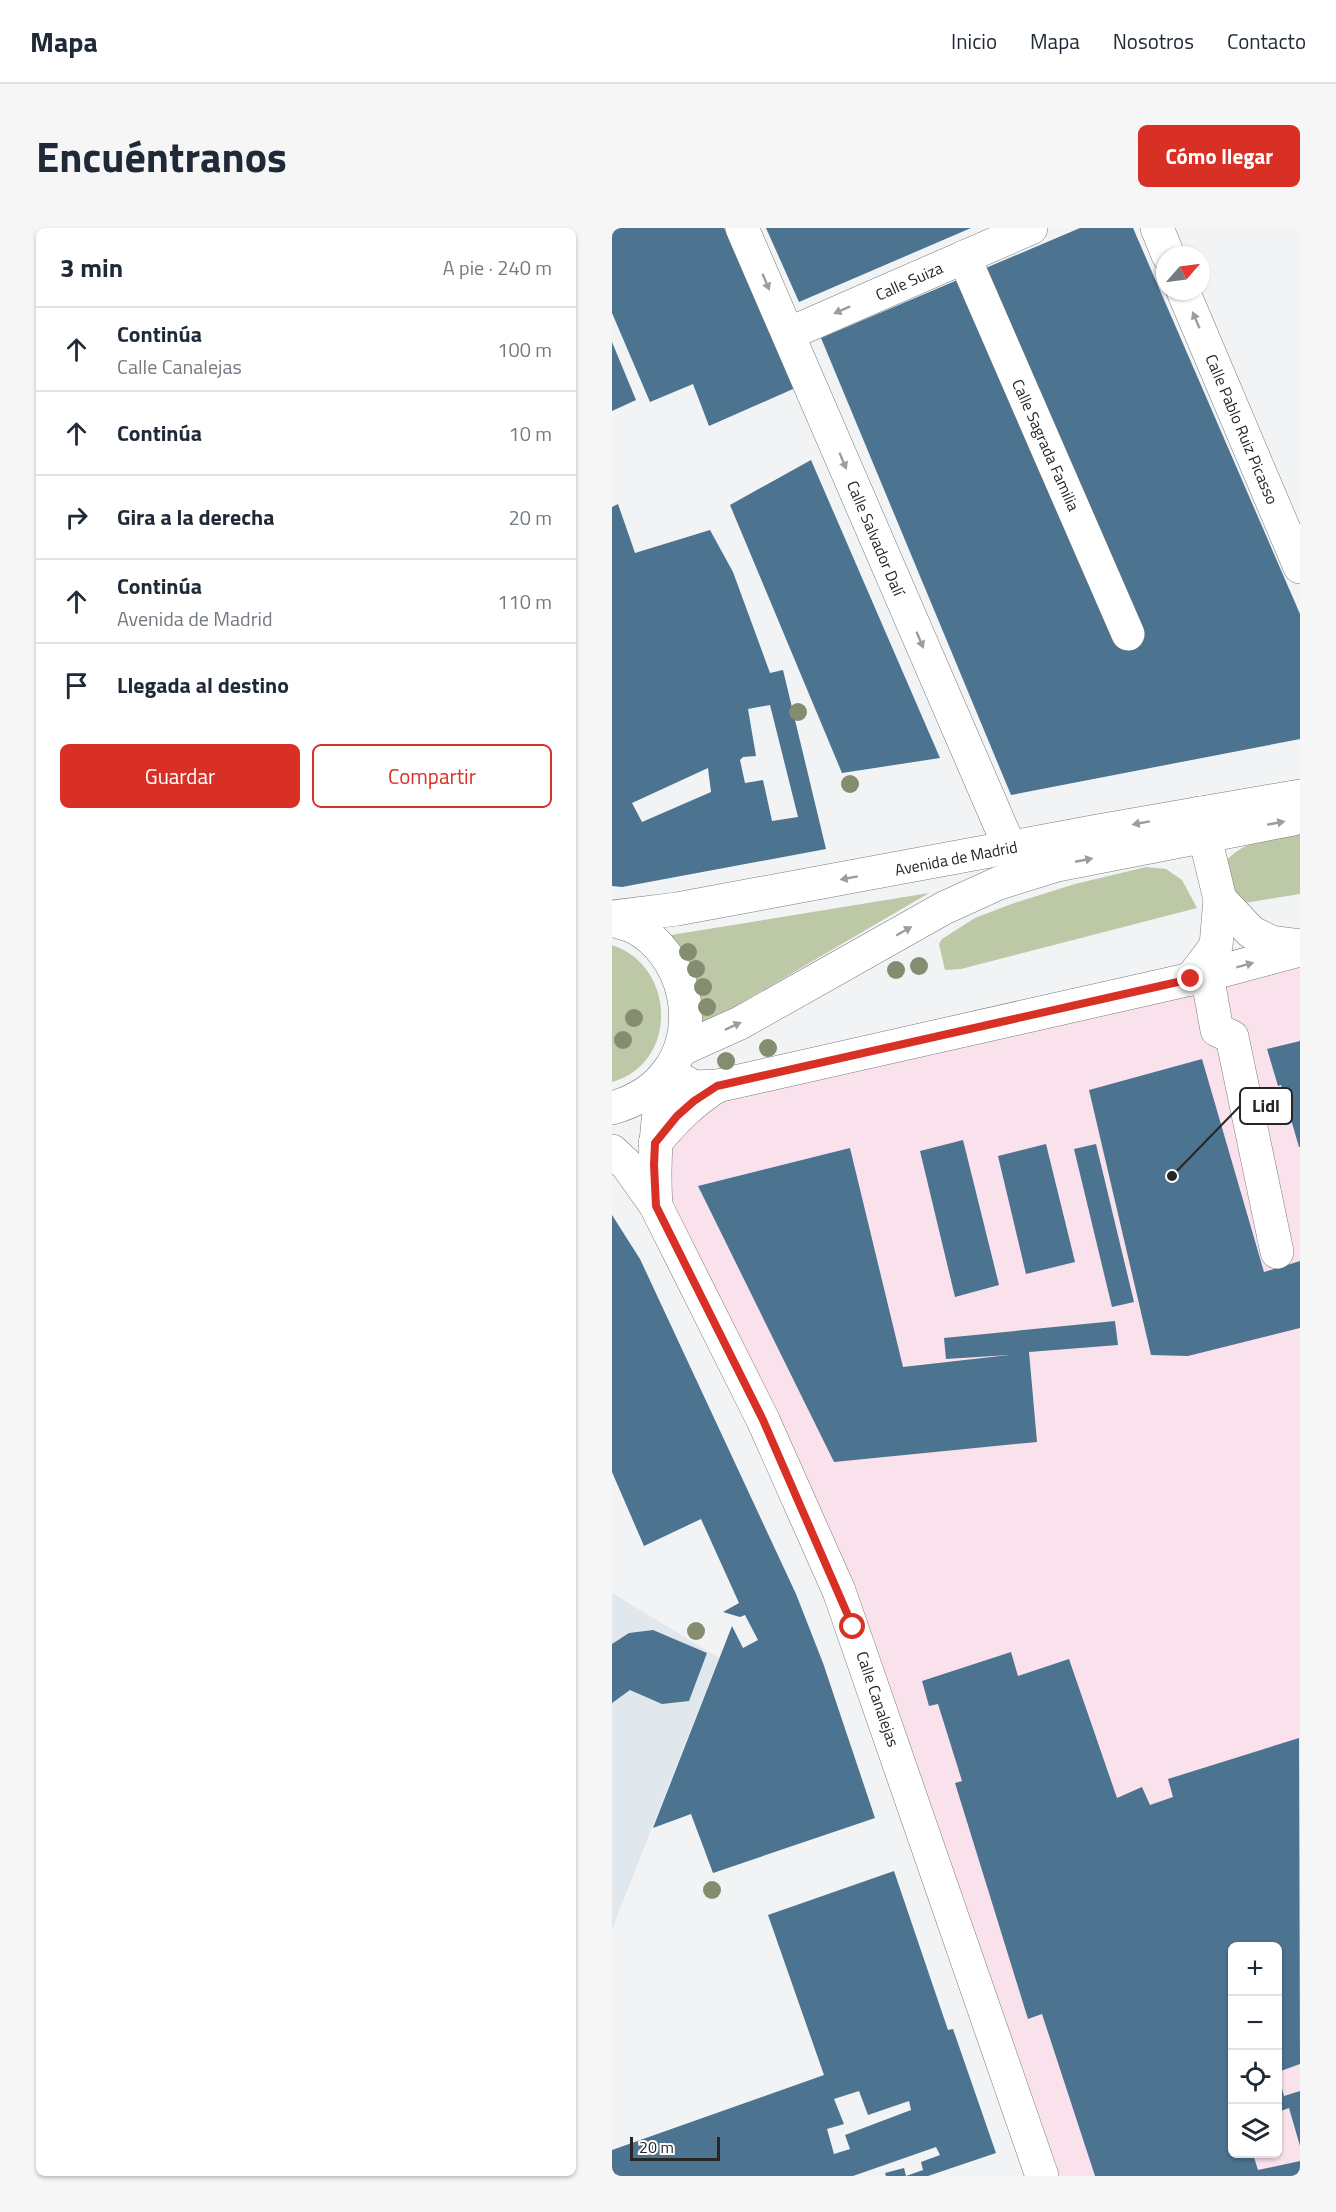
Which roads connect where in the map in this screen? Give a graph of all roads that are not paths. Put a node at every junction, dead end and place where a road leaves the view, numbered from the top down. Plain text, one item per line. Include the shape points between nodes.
1 (742, 228) edge
2 (1031, 228) edge
3 (1157, 228) edge
4 (1164, 246) edge
5 (964, 257) junction
6 (1188, 300) edge
7 (788, 334) junction
8 (1300, 567) edge
9 (1128, 634) dead end
10 (1300, 796) edge
11 (1300, 818) edge
12 (1202, 825) junction
13 (1010, 848) junction
14 (1220, 899) junction
15 (612, 919) edge
16 (1300, 948) edge
17 (1199, 977) junction
18 (671, 1065) junction
19 (717, 1086) junction
20 (612, 1108) edge
21 (655, 1143) junction
22 (612, 1151) edge
23 (656, 1206) junction
24 (1277, 1252) dead end
25 (1042, 2176) edge

1 -> 7 main road, Calle Salvador Dalí
2 - 5 main road, Calle Suiza
3 - 4 main road
5 -> 7 main road, Calle Suiza
5 - 9 main road, Calle Sagrada Familia
8 -> 6 main road, Calle Pablo Ruiz Picasso
7 -> 13 main road, Calle Salvador Dalí
10 - 12 main road, Avenida de Madrid
12 -> 11 main road, Avenida de Madrid
12 -> 13 main road, Avenida de Madrid
12 - 14 main road
18 -> 12 main road, Avenida de Madrid via 944,908 999,883
13 -> 15 main road, Avenida de Madrid
14 - 16 main road via 1251,932 1270,942
14 - 17 main road via 1216,946
15 - 18 main road via 634,927 657,944 674,967 684,994 686,1022
17 -> 16 main road
17 - 19 main road
17 - 24 main road via 1216,1030 1232,1037
18 - 19 main road via 694,1087
18 - 20 main road, Avenida de Madrid via 643,1094
18 - 21 main road
19 - 21 main road via 677,1116
21 - 23 main road
22 - 23 main road, Calle Canalejas
23 - 25 main road, Calle Canalejas via 763,1420 839,1591

